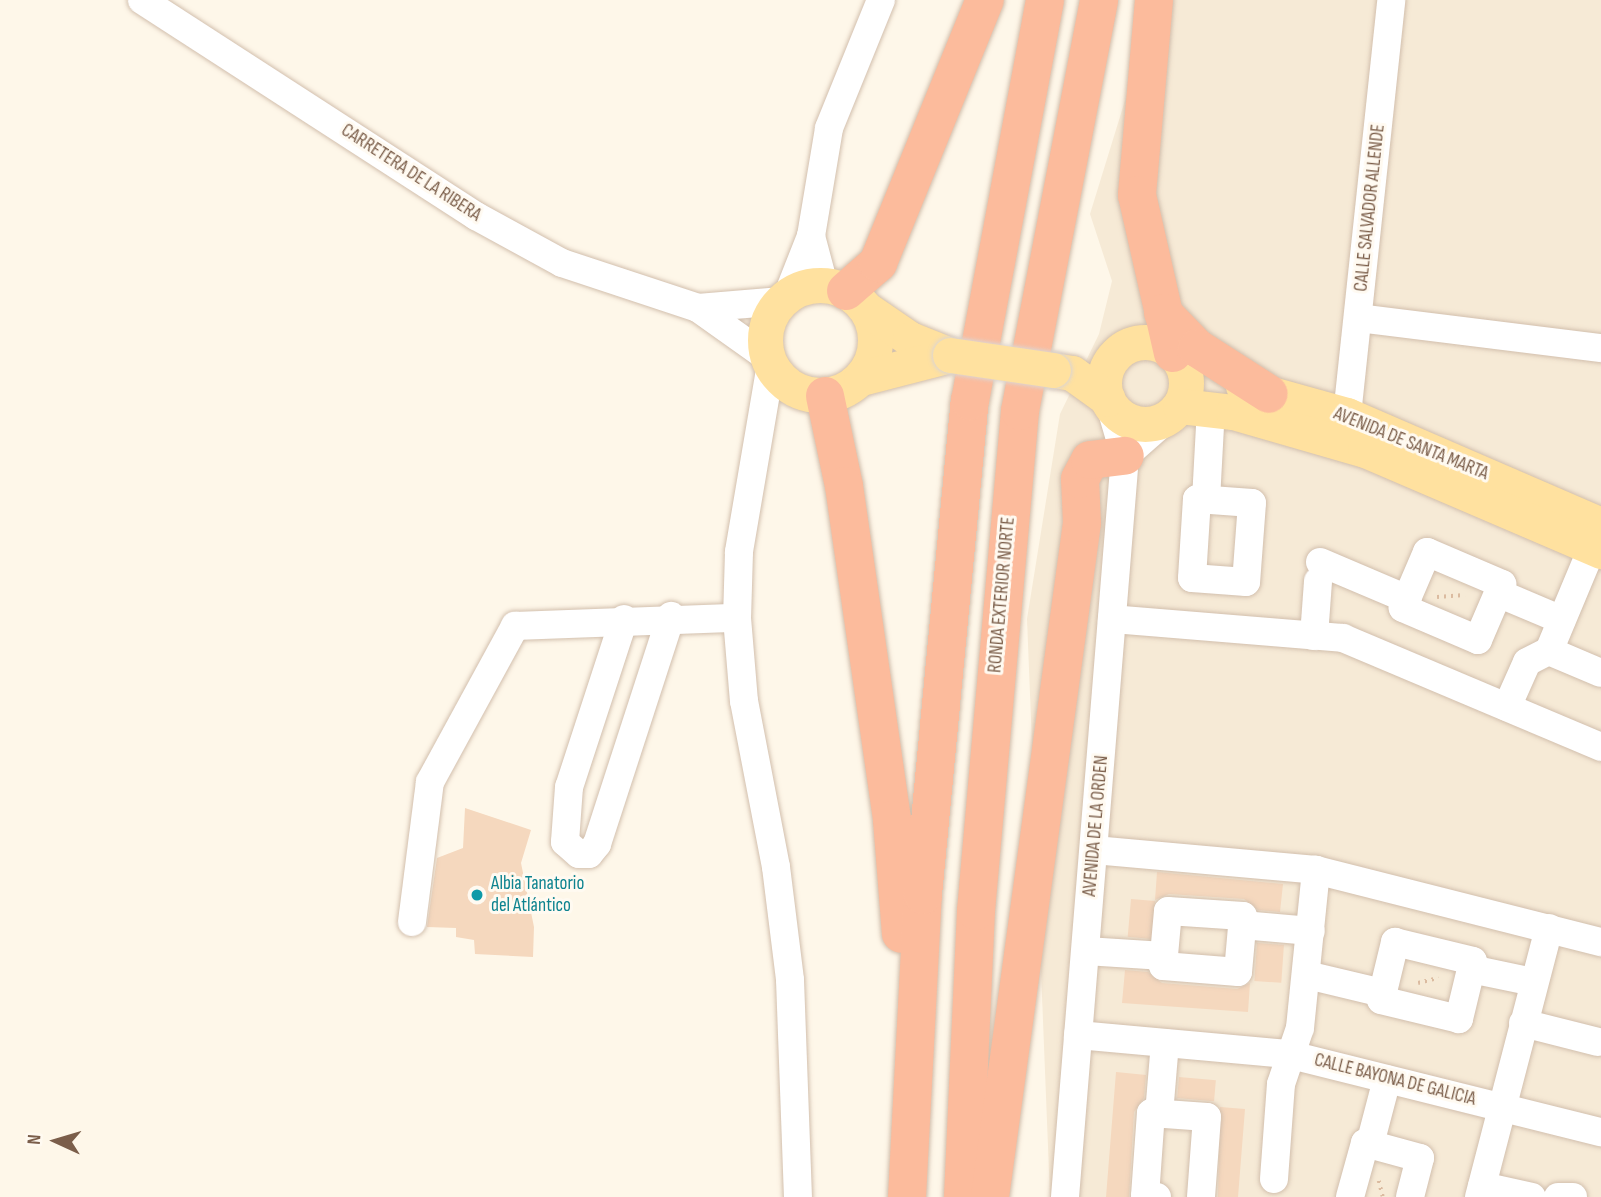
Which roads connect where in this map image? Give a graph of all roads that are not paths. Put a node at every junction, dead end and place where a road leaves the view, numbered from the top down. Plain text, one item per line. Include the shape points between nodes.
1 (142, 0) edge
2 (881, 0) edge
3 (985, 0) edge
4 (1045, 0) edge
5 (1099, 0) edge
6 (1154, 0) edge
7 (1391, 0) edge
8 (811, 236) junction
9 (845, 295) junction
10 (784, 299) junction
11 (698, 308) junction
12 (1163, 313) junction
13 (1359, 318) junction
14 (1601, 348) edge
15 (950, 355) junction
16 (1176, 356) junction
17 (1111, 360) junction
18 (776, 369) junction
19 (1062, 371) junction
20 (861, 378) junction
21 (1269, 394) junction
22 (825, 396) junction
23 (1109, 402) junction
24 (1186, 411) junction
25 (1347, 415) junction
26 (1125, 456) junction
27 (1206, 499) junction
28 (1598, 541) edge
29 (1235, 581) junction
30 (1498, 593) junction
31 (1407, 598) junction
32 (671, 615) junction
33 (737, 618) junction
34 (624, 619) junction
35 (1112, 619) junction
36 (1562, 620) junction
37 (1232, 629) junction
38 (1314, 636) junction
39 (1549, 651) junction
40 (1601, 673) edge
41 (1507, 707) junction
42 (1601, 747) edge
43 (1094, 850) junction
44 (1316, 870) junction
45 (412, 922) dead end
46 (1242, 925) junction
47 (1549, 928) junction
48 (1311, 932) junction
49 (1601, 942) edge
50 (1086, 951) junction
51 (1164, 956) junction
52 (1471, 970) junction
53 (1307, 975) junction
54 (1533, 982) junction
55 (1382, 993) junction
56 (1523, 1023) junction
57 (1078, 1035) junction
58 (1600, 1042) edge
59 (1165, 1043) junction
60 (1287, 1054) junction
61 (1387, 1079) junction
62 (1502, 1107) junction
63 (1159, 1114) junction
64 (1601, 1132) edge
65 (1370, 1144) junction
66 (1274, 1179) dead end
67 (1481, 1191) edge
68 (798, 1197) edge
69 (904, 1197) edge
70 (963, 1197) edge
71 (990, 1197) edge
72 (1065, 1197) edge
73 (1157, 1197) edge
74 (1201, 1197) edge
75 (1350, 1197) edge
76 (1410, 1197) edge
77 (1532, 1197) edge
78 (1558, 1197) edge
79 (1573, 1197) edge

1 - 11 street, CARRETERA DE LA RIBERA via 476,216 562,263
2 - 8 street via 829,128
3 - 9 highway via 878,263
4 - 69 highway via 970,401 925,868
5 - 70 highway, RONDA EXTERIOR NORTE via 1020,411 976,911
6 - 12 highway via 1137,195
7 - 13 street, CALLE SALVADOR ALLENDE
8 - 9 street
8 - 10 street
9 - 10 main road
9 - 15 main road via 910,339
9 - 20 main road via 875,344
10 - 11 street
10 - 18 main road via 767,327
11 - 18 street
12 - 16 highway
12 - 21 highway via 1206,354
13 - 14 street
13 - 25 street, CALLE SALVADOR ALLENDE
15 - 19 main road, bridge
15 - 20 main road
16 - 17 main road via 1140,342
16 - 21 main road, AVENIDA DE SANTA MARTA
16 - 24 main road via 1185,374
17 - 19 main road
17 - 23 main road via 1104,377
18 - 22 main road
18 - 33 street via 739,552
19 - 23 main road
20 - 22 main road
21 - 25 main road, AVENIDA DE SANTA MARTA
22 - 69 highway via 844,486 892,820 901,926
23 - 24 main road via 1133,423
23 - 26 street, AVENIDA DE LA ORDEN
24 - 26 street
24 - 27 street
24 - 28 main road, AVENIDA DE SANTA MARTA via 1365,450
25 - 28 main road, AVENIDA DE SANTA MARTA
26 - 35 street, AVENIDA DE LA ORDEN
26 - 71 highway via 1090,460 1080,479 1079,550
27 - 29 street via 1197,499 1192,578
27 - 29 street via 1252,503 1246,582
28 - 36 street
29 - 37 street
30 - 31 street via 1502,584 1427,552
30 - 31 street via 1478,640 1403,608
30 - 36 street
31 - 38 street via 1319,572
32 - 33 street
32 - 34 street
32 - 34 street via 597,844 589,854 579,853 565,842 569,787
33 - 68 street via 744,701 790,980
34 - 45 street via 515,626 430,782
35 - 37 street
35 - 43 street, AVENIDA DE LA ORDEN
36 - 39 street
37 - 38 street
38 - 41 street via 1343,638
39 - 40 street
39 - 41 street via 1527,662
41 - 42 street
43 - 44 street
43 - 50 street, AVENIDA DE LA ORDEN
44 - 47 street
44 - 48 street, CALLE BAYONA DE GALICIA
46 - 48 street
46 - 51 street via 1243,916 1168,911
46 - 51 street via 1238,972 1163,966
47 - 49 street
47 - 54 street, CALLE BAYONA DE GALICIA
48 - 53 street, CALLE BAYONA DE GALICIA
50 - 51 street
50 - 57 street, AVENIDA DE LA ORDEN
52 - 54 street
52 - 55 street via 1459,1019 1381,1000
52 - 55 street via 1473,961 1395,942
53 - 55 street
53 - 60 street, CALLE BAYONA DE GALICIA via 1300,1028
54 - 56 street, CALLE BAYONA DE GALICIA
56 - 58 street
56 - 62 street, CALLE BAYONA DE GALICIA
57 - 59 street, CALLE BAYONA DE GALICIA
57 - 72 street, AVENIDA DE LA ORDEN
59 - 60 street, CALLE BAYONA DE GALICIA
59 - 63 street
60 - 61 street, CALLE BAYONA DE GALICIA
60 - 66 street, CALLE BAYONA DE GALICIA
61 - 62 street, CALLE BAYONA DE GALICIA
61 - 65 street
62 - 64 street, CALLE BAYONA DE GALICIA
62 - 67 street, CALLE BAYONA DE GALICIA
63 - 73 street via 1151,1113 1145,1196
63 - 74 street via 1207,1117
65 - 75 street via 1365,1143
65 - 76 street via 1420,1158
67 - 77 street
78 - 79 street

